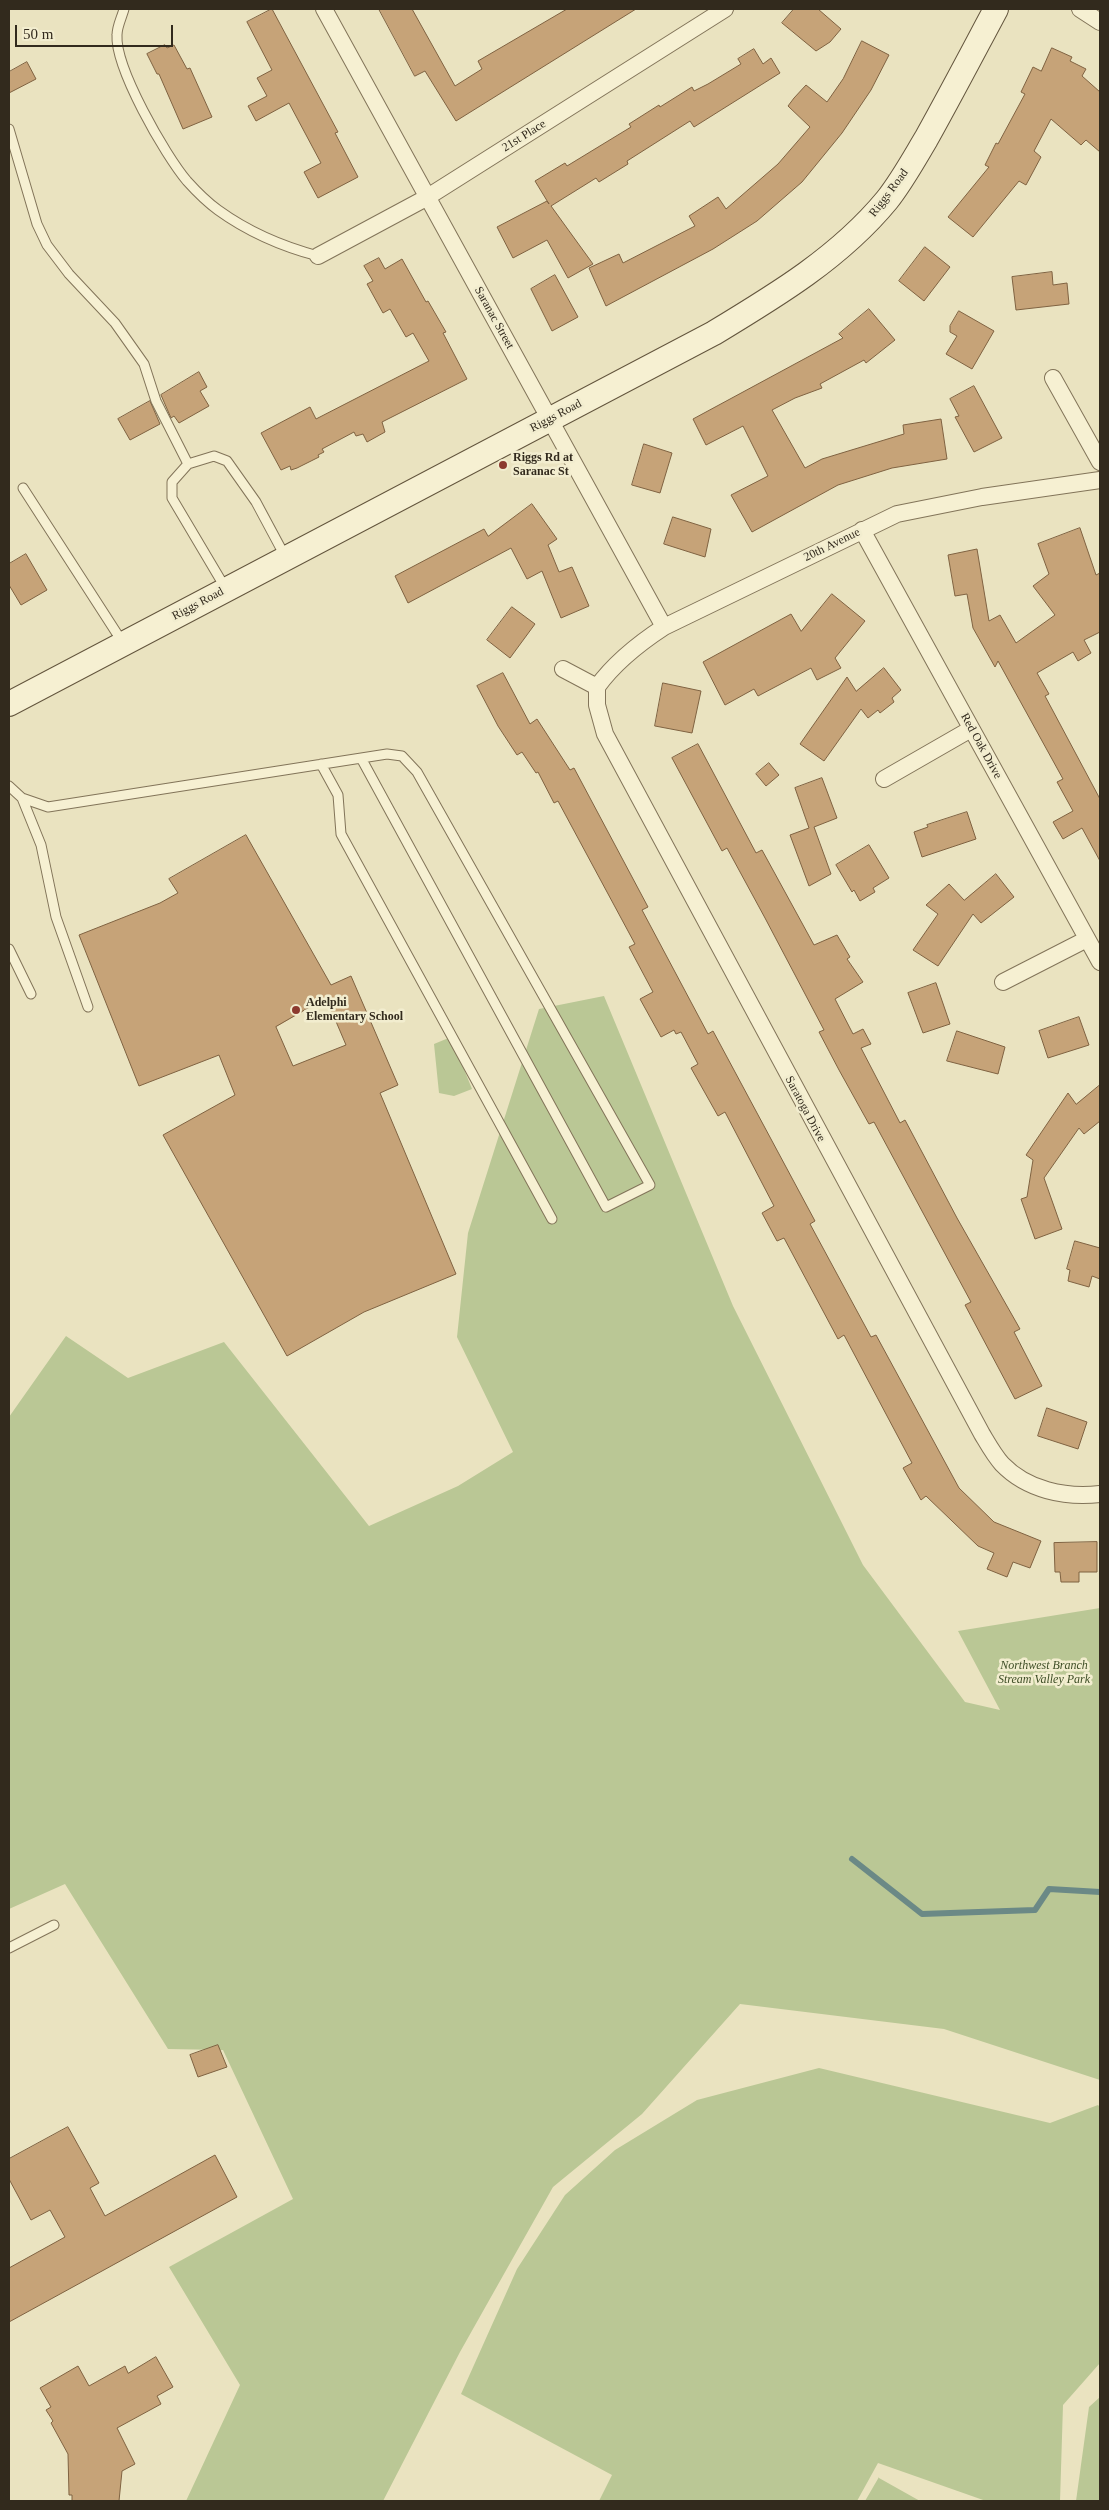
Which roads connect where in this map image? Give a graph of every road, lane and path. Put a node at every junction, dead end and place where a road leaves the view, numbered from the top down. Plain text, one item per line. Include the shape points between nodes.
1 (124, 9) edge
2 (324, 9) edge
3 (726, 9) edge
4 (996, 9) edge
5 (1080, 9) edge
6 (1100, 22) edge
7 (9, 129) edge
8 (426, 198) junction
9 (318, 256) joint
10 (1053, 378) dead end
11 (550, 419) junction
12 (1100, 462) edge
13 (188, 464) junction
14 (1100, 480) edge
15 (23, 488) dead end
16 (862, 530) junction
17 (286, 558) junction
18 (227, 589) junction
19 (664, 627) junction
20 (124, 643) junction
21 (562, 669) dead end
22 (597, 687) junction
23 (9, 704) edge
24 (971, 729) junction
25 (361, 758) junction
26 (321, 764) junction
27 (884, 779) dead end
28 (9, 786) edge
29 (22, 798) junction
30 (1087, 939) junction
31 (9, 949) edge
32 (1100, 962) edge
33 (1003, 982) dead end
34 (31, 994) dead end
35 (88, 1007) dead end
36 (552, 1219) dead end
37 (1100, 1494) edge
38 (54, 1925) dead end
39 (9, 1948) edge

1 - 9 lane via 117,35 125,73 156,134 187,180 218,210 258,233
2 - 8 street, Saranac Street
3 - 8 street, 21st Place
4 - 11 main road, Riggs Road via 904,177 887,200 833,255 714,333
5 - 6 street
7 - 13 lane via 36,224 47,245 115,323 144,364 156,401
8 - 9 street, 21st Place
8 - 11 street, Saranac Street
10 - 12 street
11 - 17 main road, Riggs Road
11 - 19 street, Saranac Street
13 - 17 lane via 214,456 227,461 256,502
13 - 18 lane via 172,482 172,498
14 - 16 street, 20th Avenue via 920,508 897,514
15 - 20 lane
16 - 19 street, 20th Avenue
16 - 24 street, Red Oak Drive
17 - 18 main road, Riggs Road
18 - 20 main road, Riggs Road
19 - 22 street, 20th Avenue via 611,667
20 - 23 main road, Riggs Road
21 - 22 street
22 - 37 street, Saratoga Drive via 597,705 604,734 982,1434 1000,1462 1034,1486 1057,1493
24 - 27 street
24 - 30 street, Red Oak Drive
25 - 25 lane via 387,754 402,756 417,772 650,1185 606,1208
25 - 26 lane
26 - 29 lane via 48,807
26 - 36 lane via 338,795 341,834
28 - 29 lane
29 - 35 lane via 41,845 56,918
30 - 32 street, Red Oak Drive
30 - 33 street
31 - 34 lane
38 - 39 lane

